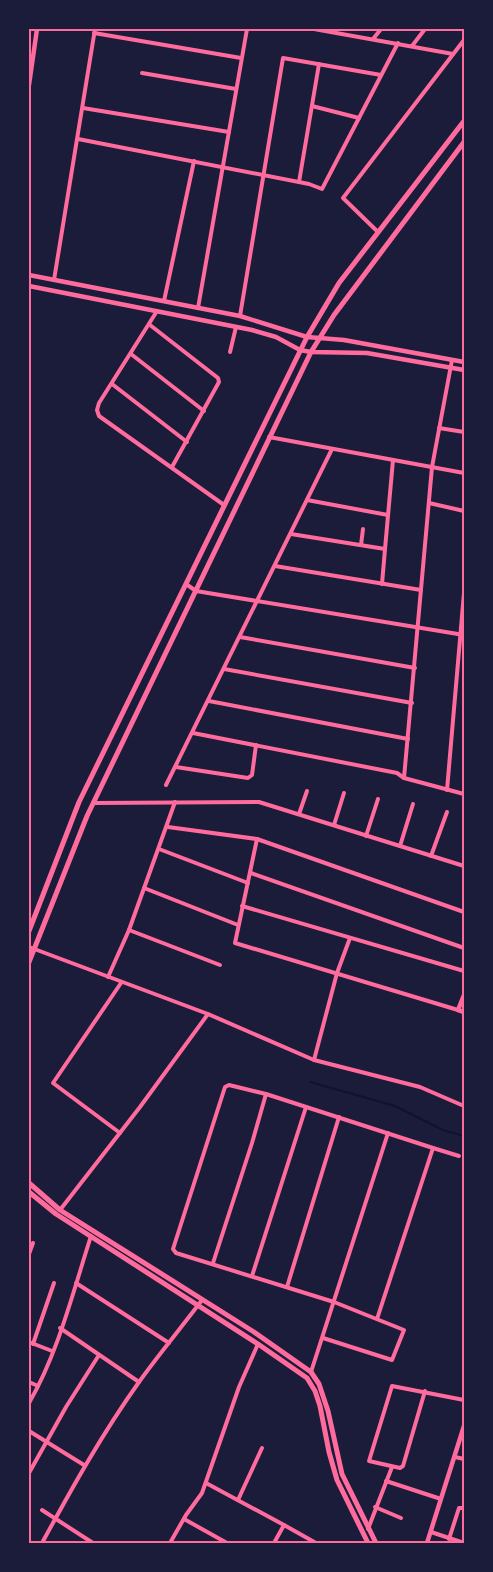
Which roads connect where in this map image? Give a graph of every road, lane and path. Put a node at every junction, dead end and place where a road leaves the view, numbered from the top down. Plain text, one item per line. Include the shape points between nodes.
1 (37, 29) edge
2 (246, 29) edge
3 (314, 29) edge
4 (381, 29) edge
5 (425, 29) edge
6 (329, 30) edge
7 (95, 31) edge
8 (374, 39) junction
9 (464, 40) edge
10 (398, 43) junction
11 (412, 46) junction
12 (453, 54) junction
13 (242, 58) junction
14 (319, 64) junction
15 (142, 73) dead end
16 (381, 75) junction
17 (29, 84) edge
18 (236, 89) junction
19 (312, 106) junction
20 (83, 108) junction
21 (359, 118) junction
22 (464, 121) edge
23 (229, 132) junction
24 (78, 139) junction
25 (464, 142) edge
26 (194, 161) junction
27 (223, 167) junction
28 (264, 175) junction
29 (298, 182) junction
30 (378, 232) junction
31 (29, 275) edge
32 (54, 280) junction
33 (29, 286) edge
34 (164, 301) junction
35 (198, 308) junction
36 (157, 311) junction
37 (240, 316) junction
38 (150, 325) junction
39 (236, 327) junction
40 (307, 337) junction
41 (321, 337) junction
42 (300, 350) junction
43 (230, 352) dead end
44 (311, 352) junction
45 (131, 354) junction
46 (452, 360) junction
47 (464, 362) edge
48 (450, 368) junction
49 (464, 370) edge
50 (112, 384) junction
51 (204, 411) junction
52 (439, 428) junction
53 (464, 432) edge
54 (269, 437) junction
55 (187, 442) junction
56 (332, 449) junction
57 (393, 460) junction
58 (172, 467) junction
59 (432, 467) junction
60 (464, 473) edge
61 (307, 500) junction
62 (429, 503) junction
63 (224, 505) junction
64 (464, 511) edge
65 (388, 514) junction
66 (363, 529) dead end
67 (291, 534) junction
68 (361, 545) junction
69 (385, 549) junction
70 (275, 566) junction
71 (186, 584) junction
72 (382, 584) junction
73 (421, 590) junction
74 (196, 591) junction
75 (464, 593) edge
76 (258, 601) junction
77 (419, 627) junction
78 (462, 634) edge
79 (240, 637) junction
80 (415, 668) junction
81 (224, 669) junction
82 (209, 701) junction
83 (412, 703) junction
84 (193, 733) junction
85 (408, 739) junction
86 (256, 745) junction
87 (176, 767) junction
88 (404, 778) junction
89 (166, 785) dead end
90 (447, 790) junction
91 (308, 791) dead end
92 (344, 793) dead end
93 (464, 794) edge
94 (378, 799) dead end
95 (176, 802) junction
96 (93, 803) junction
97 (413, 804) dead end
98 (447, 812) dead end
99 (299, 814) junction
100 (334, 825) junction
101 (168, 827) junction
102 (366, 836) junction
103 (257, 839) junction
104 (400, 846) junction
105 (159, 849) junction
106 (432, 856) junction
107 (464, 866) edge
108 (251, 873) junction
109 (248, 883) junction
110 (144, 888) junction
111 (242, 906) junction
112 (464, 912) edge
113 (238, 924) junction
114 (129, 930) junction
115 (29, 932) edge
116 (350, 938) junction
117 (31, 948) edge
118 (464, 948) edge
119 (29, 962) edge
120 (220, 965) dead end
121 (464, 971) edge
122 (337, 973) junction
123 (108, 977) junction
124 (121, 983) junction
125 (464, 996) edge
126 (458, 1010) junction
127 (464, 1012) edge
128 (208, 1014) junction
129 (314, 1060) junction
130 (266, 1094) junction
131 (464, 1106) edge
132 (306, 1107) junction
133 (338, 1117) junction
134 (120, 1133) junction
135 (388, 1133) junction
136 (433, 1148) junction
137 (459, 1156) dead end
138 (29, 1183) edge
139 (29, 1192) edge
140 (60, 1210) junction
141 (91, 1236) junction
142 (33, 1243) dead end
143 (29, 1254) edge
144 (213, 1263) junction
145 (252, 1276) junction
146 (54, 1283) dead end
147 (76, 1283) junction
148 (287, 1287) junction
149 (202, 1300) junction
150 (334, 1302) junction
151 (198, 1306) junction
152 (377, 1319) junction
153 (60, 1328) junction
154 (322, 1338) junction
155 (31, 1343) edge
156 (169, 1343) junction
157 (258, 1344) junction
158 (52, 1351) junction
159 (100, 1355) junction
160 (311, 1372) junction
161 (29, 1382) edge
162 (139, 1382) junction
163 (38, 1386) junction
164 (425, 1391) junction
165 (464, 1400) edge
166 (29, 1403) edge
167 (464, 1426) edge
168 (29, 1431) edge
169 (47, 1442) junction
170 (262, 1448) dead end
171 (455, 1457) junction
172 (464, 1459) edge
173 (84, 1465) junction
174 (392, 1467) junction
175 (29, 1473) edge
176 (386, 1481) junction
177 (206, 1483) junction
178 (441, 1499) junction
179 (238, 1500) junction
180 (375, 1507) junction
181 (464, 1508) edge
182 (42, 1510) dead end
183 (55, 1518) junction
184 (401, 1518) dead end
185 (184, 1519) junction
186 (284, 1525) junction
187 (368, 1529) junction
188 (431, 1532) junction
189 (216, 1537) junction
190 (449, 1538) junction
191 (42, 1543) edge
192 (93, 1543) edge
193 (170, 1543) edge
194 (212, 1543) edge
195 (227, 1543) edge
196 (274, 1543) edge
197 (316, 1543) edge
198 (368, 1543) edge
199 (376, 1543) edge
200 (427, 1543) edge
201 (464, 1543) edge

1 - 17 street
2 - 13 street
3 - 6 street
4 - 8 street
5 - 11 street
6 - 8 street
7 - 13 street
7 - 20 street
8 - 10 street
9 - 12 street
10 - 11 street
10 - 16 street
11 - 12 street
12 - 30 street via 343,198
13 - 18 street
14 - 16 street
14 - 19 street
14 - 28 street via 283,58
15 - 18 street
16 - 21 street
18 - 23 street
19 - 21 street
19 - 29 street
20 - 23 street
20 - 24 street
21 - 29 street via 322,189
22 - 30 main road
23 - 27 street
24 - 26 street
24 - 32 street
25 - 41 main road via 345,299
26 - 27 street
26 - 34 street
27 - 28 street
27 - 35 street
28 - 29 street
28 - 37 street
30 - 40 main road via 339,283
31 - 32 street
32 - 34 street
33 - 36 street
34 - 35 street
35 - 37 street
36 - 38 street
36 - 39 street
37 - 40 street
38 - 45 street
38 - 51 street via 218,378
39 - 42 street via 276,337
39 - 43 street
40 - 41 street
40 - 42 main road
41 - 44 main road
41 - 46 street
42 - 44 street
42 - 63 main road
44 - 48 street via 367,353
44 - 54 main road
45 - 50 street
45 - 51 street
46 - 47 street
46 - 48 street
48 - 49 street
48 - 52 street
50 - 55 street
50 - 58 street via 99,403 99,416
51 - 55 street
52 - 53 street
52 - 59 street
54 - 56 street
54 - 74 main road
55 - 58 street
56 - 57 street
56 - 61 street
57 - 59 street
57 - 65 street
58 - 63 street
59 - 60 street
59 - 62 street
61 - 65 street
61 - 67 street
62 - 64 street
62 - 73 street
63 - 71 main road
65 - 69 street
66 - 68 street
67 - 68 street
67 - 70 street
68 - 69 street
69 - 72 street
70 - 72 street
70 - 76 street
71 - 74 street
71 - 115 main road via 79,802
72 - 73 street
73 - 77 street
74 - 76 street
74 - 96 main road
75 - 78 street
76 - 77 street
76 - 79 street
77 - 78 street
77 - 80 street
78 - 90 street
79 - 80 street
79 - 81 street
80 - 83 street
81 - 82 street
81 - 83 street
82 - 84 street
82 - 85 street
83 - 85 street
84 - 86 street
84 - 87 street
85 - 88 street
86 - 87 street via 252,775 248,778
86 - 88 street via 397,773
87 - 89 street
88 - 90 street
90 - 93 street
91 - 99 street
92 - 100 street
94 - 102 street
95 - 96 street
95 - 99 street via 259,802
95 - 101 street
96 - 117 main road
97 - 104 street
98 - 106 street
99 - 100 street
100 - 102 street
101 - 103 street
101 - 105 street
102 - 104 street
103 - 108 street
103 - 112 street
104 - 106 street
105 - 109 street
105 - 110 street
106 - 107 street
108 - 109 street
108 - 118 street
109 - 111 street
110 - 113 street
110 - 114 street
111 - 113 street
111 - 116 street
113 - 122 street via 235,943
114 - 120 street
114 - 123 street
116 - 121 street
116 - 122 street
117 - 119 main road
117 - 123 street
122 - 126 street
122 - 129 street
123 - 124 street
124 - 128 street
124 - 134 street via 53,1083
125 - 126 street
126 - 127 street
128 - 129 street
128 - 134 street
129 - 131 street via 420,1087
130 - 132 street
130 - 144 street
130 - 144 street via 229,1085 225,1087 173,1249 176,1253
132 - 133 street
132 - 145 street
133 - 135 street
133 - 148 street
134 - 140 street
135 - 136 street
135 - 150 street
136 - 137 street
136 - 152 street
138 - 140 main road
139 - 141 main road
140 - 149 main road
141 - 147 street
141 - 151 main road
142 - 143 street
144 - 145 street
145 - 148 street
146 - 155 street
147 - 153 street
147 - 156 street
148 - 150 street
149 - 151 street
149 - 160 main road
150 - 152 street
150 - 154 street
151 - 156 street
151 - 157 main road
152 - 154 street via 404,1330 392,1360
153 - 158 street
153 - 159 street
154 - 160 street
155 - 158 street
156 - 162 street
157 - 177 street via 239,1387
157 - 198 main road via 307,1378 316,1391 337,1480
158 - 163 street
159 - 162 street
159 - 169 street
160 - 187 main road via 319,1384 328,1411 342,1474
161 - 163 street
162 - 173 street
163 - 166 street
164 - 165 street
164 - 174 street via 403,1466
164 - 174 street via 394,1385 390,1388 369,1459
167 - 171 street
168 - 169 street
169 - 173 street
169 - 175 street
170 - 179 street
171 - 172 street
171 - 178 street
173 - 183 street
174 - 176 street
176 - 178 street
176 - 180 street
177 - 179 street
177 - 185 street via 197,1503
178 - 188 street
179 - 186 street
180 - 184 street
180 - 187 street
181 - 190 street via 459,1508
182 - 183 street
183 - 191 street
183 - 192 street
185 - 189 street
185 - 193 street
186 - 196 street
186 - 197 street
187 - 199 main road
188 - 190 street
188 - 200 street
189 - 194 street
189 - 195 street
190 - 201 street

